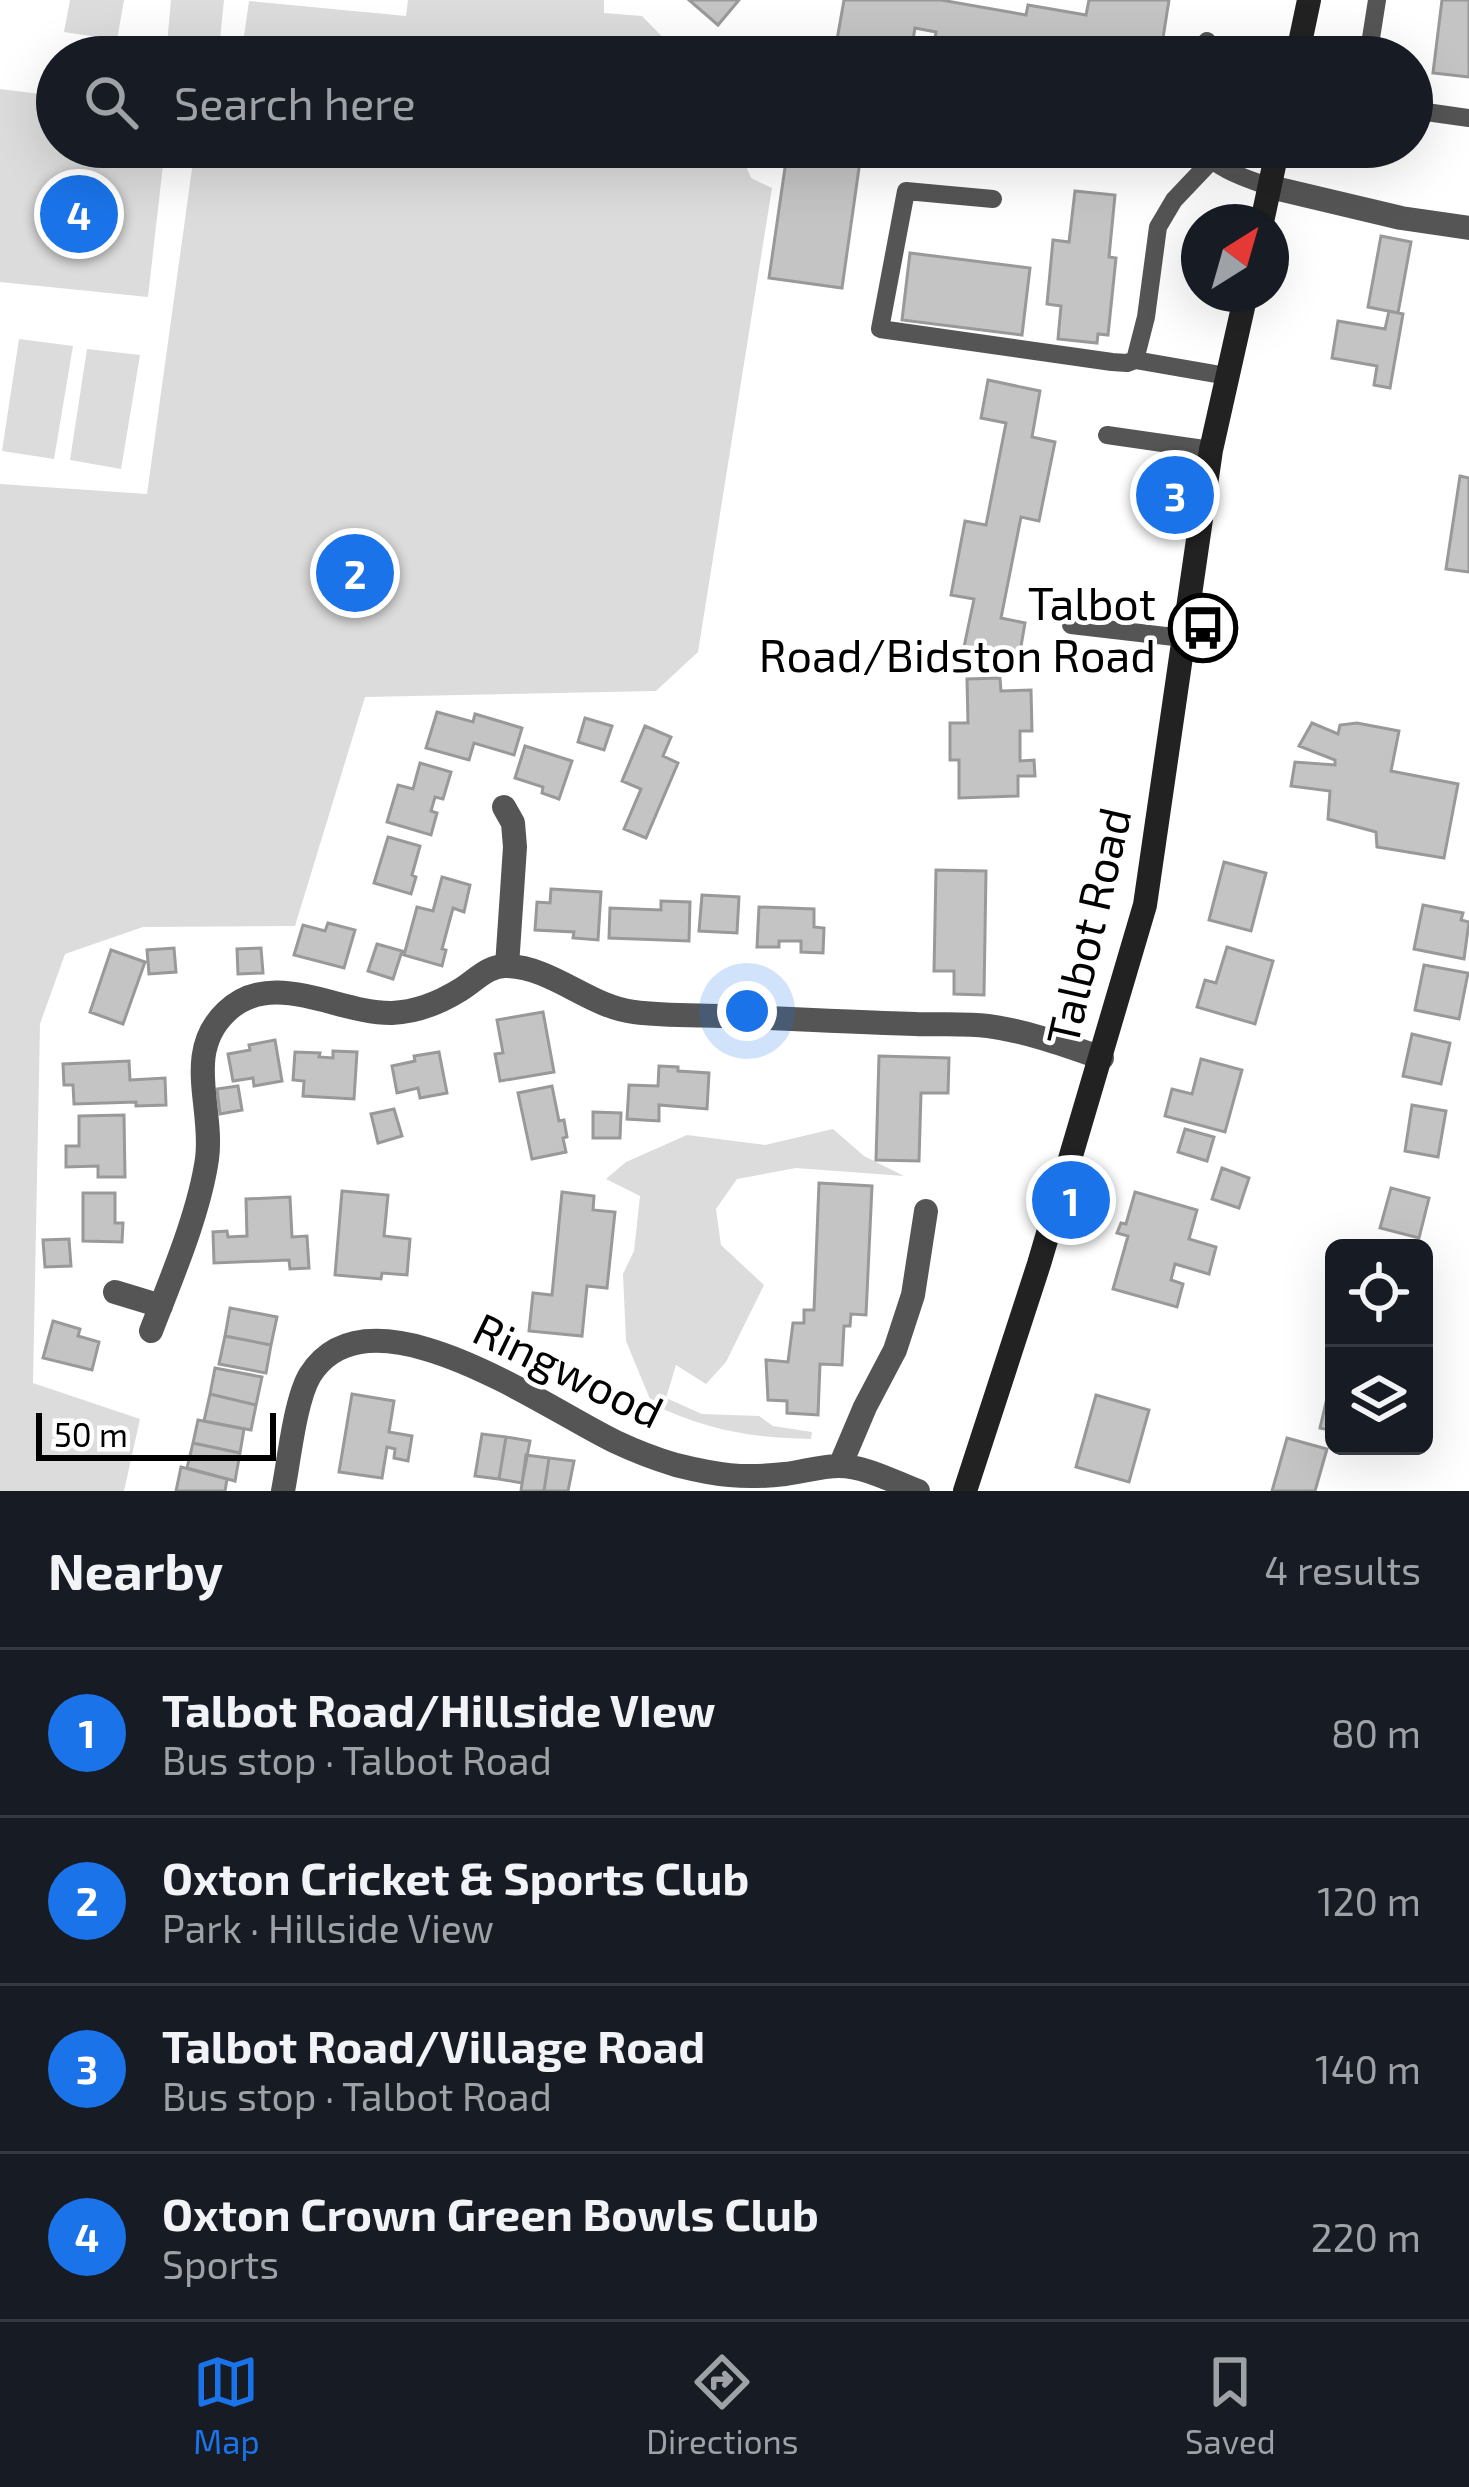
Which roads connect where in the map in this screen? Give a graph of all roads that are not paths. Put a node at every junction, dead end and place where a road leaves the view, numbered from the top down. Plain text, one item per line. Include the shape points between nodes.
1 (1309, 0) edge
2 (1377, 0) edge
3 (1301, 36) edge
4 (1371, 36) edge
5 (1433, 113) edge
6 (1469, 118) edge
7 (1196, 168) edge
8 (1225, 168) edge
9 (1274, 168) edge
10 (1270, 187) junction
11 (993, 199) dead end
12 (1266, 204) edge
13 (1469, 228) edge
14 (1242, 312) edge
15 (1136, 360) junction
16 (1227, 376) junction
17 (1107, 435) dead end
18 (1211, 450) junction
19 (1071, 625) dead end
20 (1183, 638) junction
21 (504, 807) dead end
22 (507, 966) junction
23 (1102, 1058) junction
24 (926, 1211) dead end
25 (115, 1292) dead end
26 (161, 1306) junction
27 (152, 1331) dead end
28 (840, 1466) junction
29 (283, 1491) edge
30 (918, 1491) edge
31 (964, 1491) edge

1 - 3 main road
2 - 4 lane
5 - 6 lane
7 - 15 lane via 1158,227
8 - 10 lane
9 - 10 main road
10 - 12 main road
10 - 13 street
11 - 15 lane via 906,191 880,329
14 - 16 main road, Talbot Road
15 - 16 lane
16 - 18 main road, Talbot Road
17 - 18 lane
18 - 20 main road, Talbot Road
19 - 20 lane
20 - 23 main road, Talbot Road via 1145,905
21 - 22 street via 515,848
22 - 23 street via 629,1012 988,1026
22 - 26 street via 409,1011 366,1011 280,992 225,1013 202,1060 206,1162
23 - 31 main road, Talbot Road
24 - 28 street via 895,1350
25 - 26 street
26 - 27 street
28 - 29 street, Ringwood via 727,1478 669,1463 447,1355 365,1341 328,1356 304,1387
28 - 30 street, Ringwood

